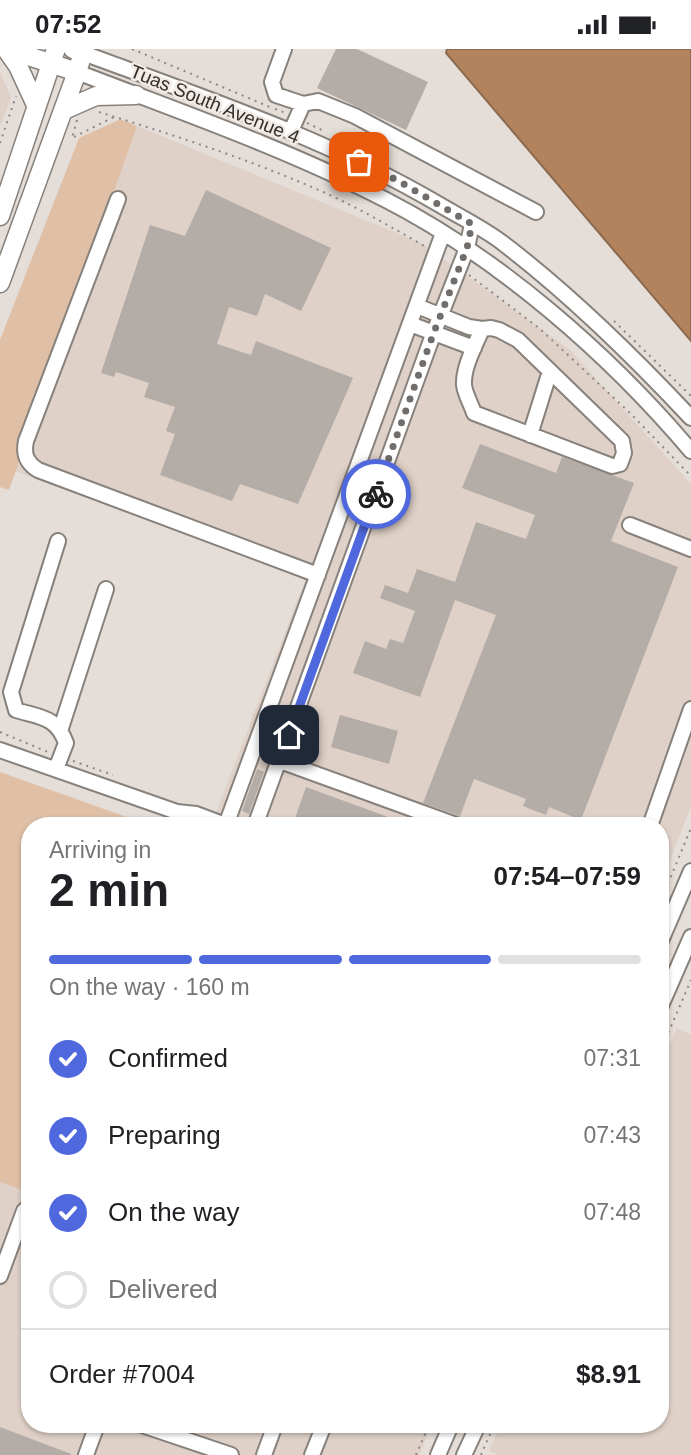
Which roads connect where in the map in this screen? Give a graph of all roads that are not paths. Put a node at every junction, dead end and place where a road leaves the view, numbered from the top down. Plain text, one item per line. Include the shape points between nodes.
1 (7, 49) edge
2 (106, 49) edge
3 (284, 49) edge
4 (80, 50) edge
5 (54, 56) edge
6 (126, 68) junction
7 (78, 72) junction
8 (136, 95) junction
9 (303, 104) junction
10 (36, 105) junction
11 (71, 113) junction
12 (291, 131) junction
13 (118, 199) dead end
14 (536, 212) dead end
15 (0, 216) edge
16 (472, 224) junction
17 (443, 233) junction
18 (467, 248) junction
19 (0, 283) edge
20 (417, 306) junction
21 (441, 314) junction
22 (410, 324) junction
23 (482, 329) junction
24 (434, 332) junction
25 (474, 348) junction
26 (550, 371) junction
27 (691, 418) edge
28 (530, 435) junction
29 (691, 451) edge
30 (630, 525) dead end
31 (58, 541) dead end
32 (691, 549) edge
33 (318, 575) junction
34 (106, 589) dead end
35 (691, 709) edge
36 (61, 728) junction
37 (0, 750) edge
38 (280, 761) junction
39 (57, 769) junction
40 (177, 812) junction
41 (180, 817) edge
42 (204, 817) edge
43 (230, 817) edge
44 (259, 817) edge
45 (434, 817) edge
46 (653, 817) edge
47 (691, 871) edge
48 (669, 922) edge
49 (691, 937) edge
50 (669, 987) edge
51 (21, 1219) edge
52 (0, 1276) edge
53 (94, 1433) edge
54 (163, 1433) edge
55 (272, 1433) edge
56 (321, 1433) edge
57 (448, 1433) edge
58 (474, 1433) edge
59 (210, 1451) edge
60 (86, 1455) edge
61 (231, 1455) edge
62 (264, 1455) edge
63 (312, 1455) edge
64 (438, 1455) edge
65 (464, 1455) edge

1 - 5 main road, Tuas South Avenue 4
1 - 10 main road
2 - 6 street
3 - 9 street via 272,82 276,95
4 - 6 street, Tuas South Avenue 4
4 - 7 main road
5 - 7 main road, Tuas South Avenue 4
5 - 10 main road
6 - 12 street, Tuas South Avenue 4
7 - 8 street, Tuas South Avenue 4
7 - 11 main road
8 - 11 main road via 96,96
8 - 17 street, Tuas South Avenue 4 via 304,162 387,200
9 - 12 street
9 - 14 street via 318,101 355,116
10 - 15 main road
11 - 19 main road
12 - 16 street, Tuas South Avenue 4 via 395,179
13 - 33 street via 26,441 30,465
16 - 18 street
16 - 27 street, Tuas South Avenue 4 via 503,243 598,324
17 - 18 street, Tuas South Avenue 4
17 - 20 street
18 - 21 street
18 - 29 street, Tuas South Avenue 4 via 584,341
20 - 21 street
20 - 22 street
21 - 23 street
21 - 24 street
22 - 24 street
22 - 33 street
23 - 25 street
23 - 26 street via 499,330 518,340
24 - 25 street
24 - 38 street
25 - 28 street via 464,388 474,413
26 - 28 street
26 - 28 street via 622,441 624,453 615,467
30 - 32 street
31 - 36 street via 11,692 16,710
33 - 43 street
34 - 36 street
35 - 46 street
36 - 39 street via 66,743
37 - 39 street
38 - 44 street
38 - 45 street
39 - 40 street
40 - 41 street
40 - 42 street
47 - 48 street
49 - 50 street
51 - 52 street
53 - 60 street
54 - 59 street
55 - 62 street
56 - 63 street
57 - 64 street
58 - 65 street
59 - 61 street

